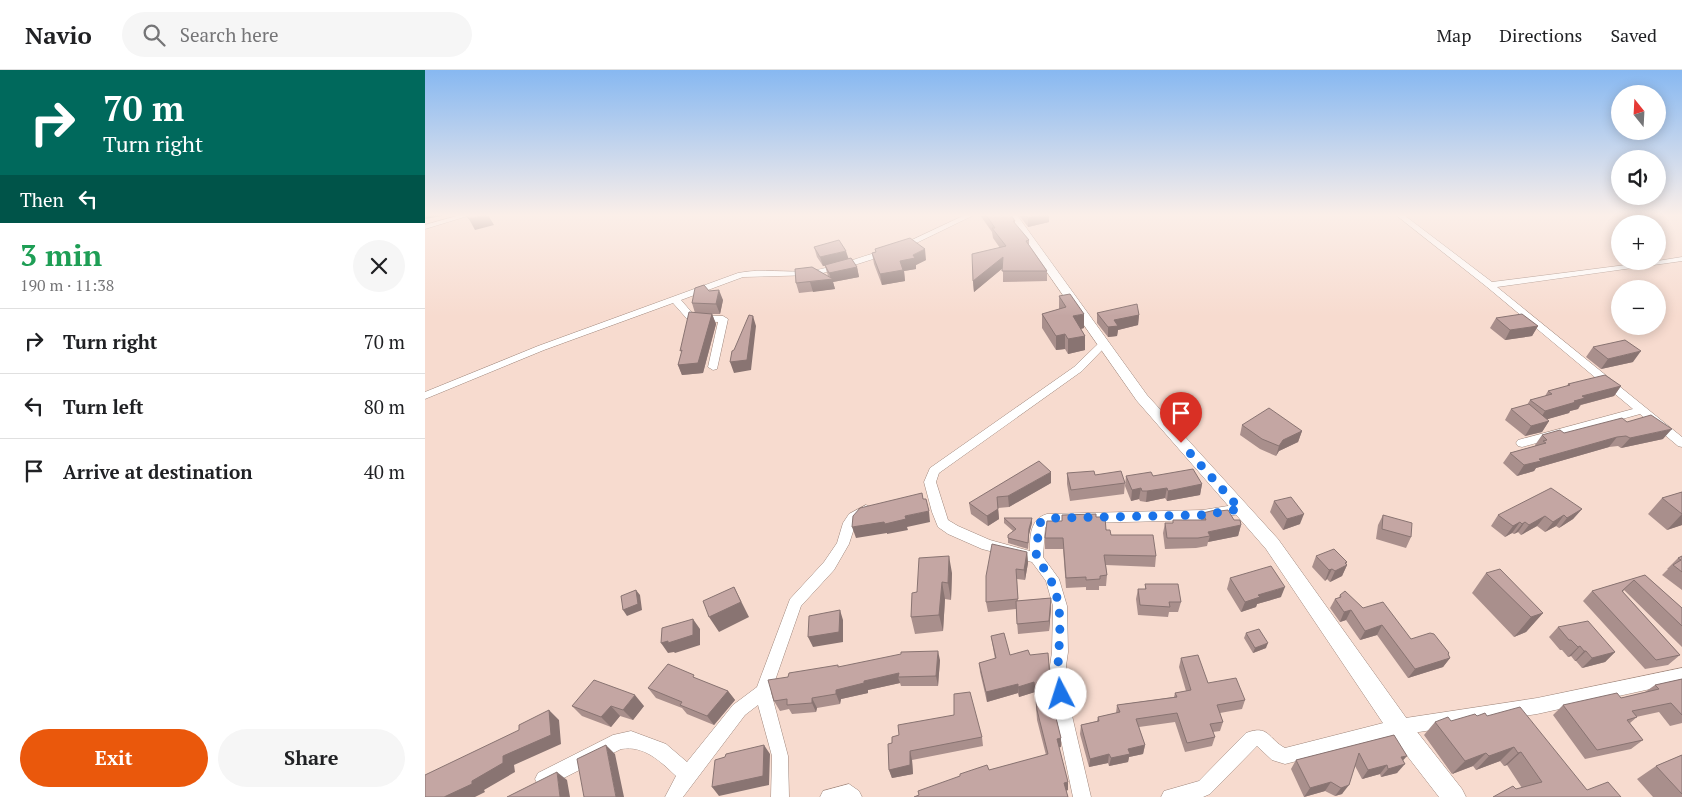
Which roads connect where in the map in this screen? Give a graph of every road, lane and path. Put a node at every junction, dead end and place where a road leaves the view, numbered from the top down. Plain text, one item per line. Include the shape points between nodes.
1 (896, 249) edge
2 (1036, 249) edge
3 (1444, 249) edge
4 (1682, 259) edge
5 (1490, 285) junction
6 (676, 300) junction
7 (1103, 343) junction
8 (713, 367) dead end
9 (425, 396) edge
10 (1642, 410) junction
11 (1682, 443) edge
12 (1522, 444) dead end
13 (876, 508) edge
14 (1240, 509) junction
15 (1036, 558) junction
16 (1682, 676) edge
17 (763, 692) junction
18 (1399, 727) junction
19 (688, 775) junction
20 (526, 788) edge
21 (674, 797) edge
22 (780, 797) edge
23 (829, 797) edge
24 (853, 797) edge
25 (1082, 797) edge
26 (1171, 797) edge
27 (1454, 797) edge

1 - 6 street via 829,270 804,274 749,273
2 - 7 street
3 - 5 street
4 - 5 street
5 - 10 street
6 - 8 street via 691,318 723,319
6 - 9 street via 541,348
7 - 14 street via 1142,398
7 - 15 street via 1078,369 934,471 930,482 928,496 940,518 953,530 987,545
10 - 11 street
10 - 12 street
13 - 17 street via 852,518 846,536 827,568 795,603
14 - 15 street via 1203,515 1047,519 1038,527
14 - 18 street via 1271,544
15 - 25 street via 1052,578 1060,606 1058,666 1061,707
16 - 18 street via 1537,706
17 - 19 street via 739,710
17 - 22 street via 779,756
18 - 26 street via 1285,756 1278,754 1260,737 1252,739 1204,788
18 - 27 street
19 - 20 street via 660,750 631,739 619,741
19 - 21 street
23 - 24 street via 849,793

